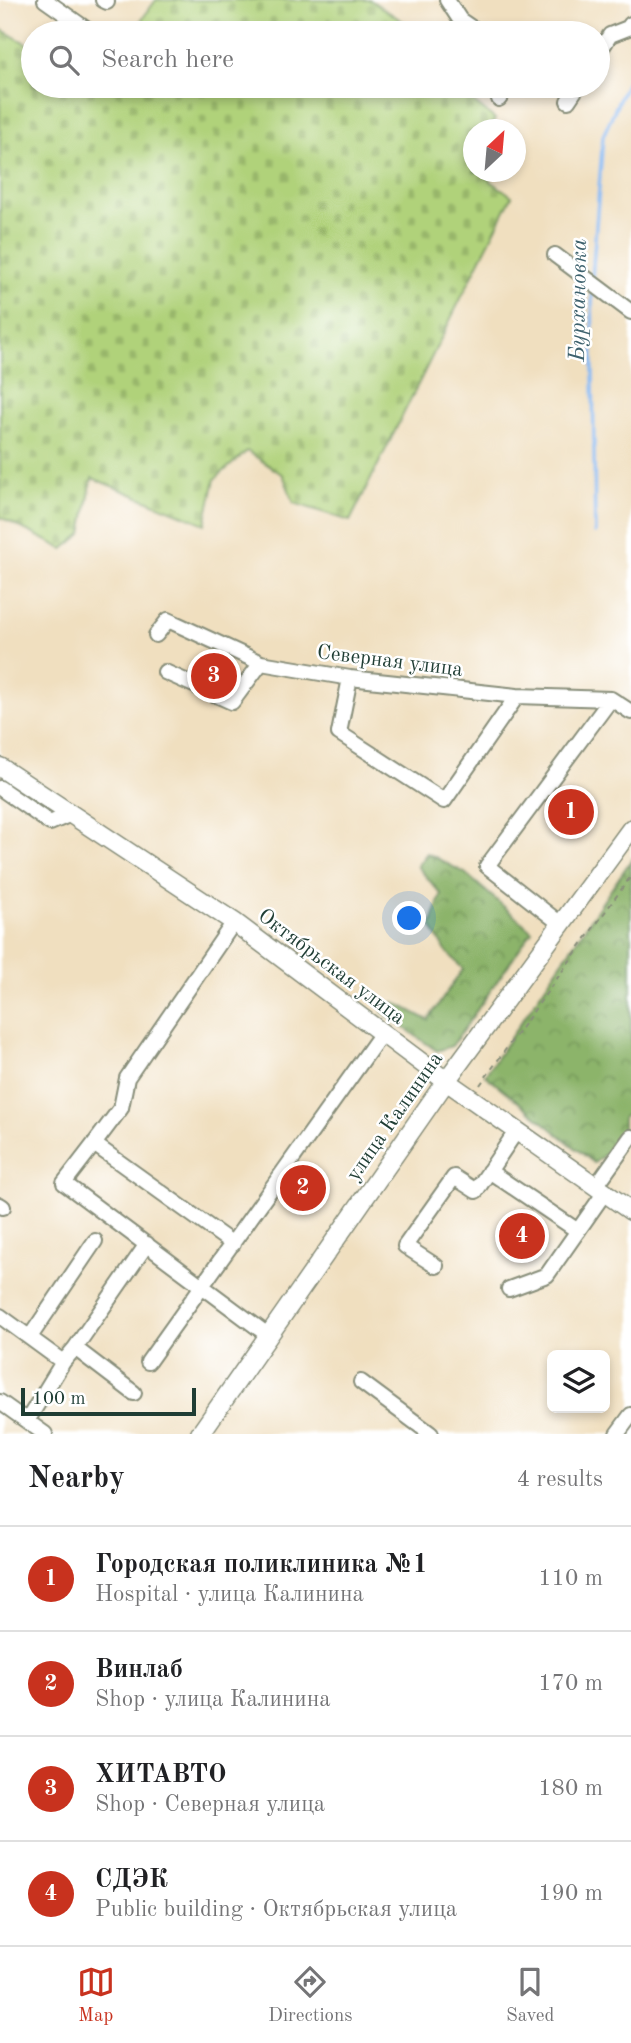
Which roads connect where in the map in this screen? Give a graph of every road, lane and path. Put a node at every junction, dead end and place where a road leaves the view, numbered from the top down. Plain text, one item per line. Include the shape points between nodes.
1 (45, 0) edge
2 (447, 0) edge
3 (75, 21) edge
4 (461, 21) edge
5 (631, 23) edge
6 (610, 35) edge
7 (570, 98) edge
8 (568, 101) dead end
9 (555, 256) dead end
10 (631, 312) edge
11 (156, 635) dead end
12 (261, 663) junction
13 (165, 672) dead end
14 (350, 678) junction
15 (517, 695) junction
16 (611, 699) junction
17 (631, 712) edge
18 (0, 767) edge
19 (0, 788) edge
20 (71, 814) junction
21 (631, 829) edge
22 (631, 876) edge
23 (234, 922) junction
24 (562, 925) junction
25 (382, 1033) junction
26 (446, 1080) junction
27 (471, 1098) junction
28 (517, 1130) junction
29 (631, 1137) edge
30 (94, 1144) junction
31 (489, 1171) junction
32 (600, 1189) junction
33 (631, 1211) edge
34 (578, 1231) junction
35 (95, 1241) dead end
36 (147, 1244) junction
37 (233, 1244) junction
38 (436, 1266) dead end
39 (202, 1286) junction
40 (509, 1289) dead end
41 (0, 1316) edge
42 (269, 1336) junction
43 (30, 1337) junction
44 (75, 1348) junction
45 (63, 1362) junction
46 (148, 1362) dead end
47 (361, 1382) dead end
48 (134, 1394) dead end
49 (0, 1402) edge
50 (631, 1415) edge
51 (27, 1421) junction
52 (45, 1434) edge
53 (200, 1434) edge
54 (431, 1434) edge
55 (617, 1434) edge

1 - 3 street
2 - 4 street
5 - 6 street
7 - 8 street
9 - 10 street
11 - 12 street, Северная улица via 168,620
12 - 13 street via 232,702
12 - 14 street, Северная улица
14 - 15 street, Северная улица
14 - 15 street via 339,733 444,801
15 - 16 street, Северная улица
16 - 17 street
16 - 24 street via 487,866
18 - 20 main road, Октябрьская улица
19 - 20 street via 50,823
20 - 23 main road, Октябрьская улица
21 - 24 main road, улица Калинина
22 - 27 path
23 - 25 main road, Октябрьская улица
23 - 30 street via 127,1078 121,1108
24 - 26 main road, улица Калинина
25 - 26 main road, Октябрьская улица
25 - 37 street
26 - 27 main road, Октябрьская улица
26 - 42 main road, улица Калинина
27 - 28 main road, Октябрьская улица
28 - 31 street
28 - 32 main road, Октябрьская улица
29 - 32 street
30 - 36 street via 64,1183
30 - 37 street
31 - 34 street
31 - 38 street via 476,1191 454,1177 405,1246
32 - 33 main road, Октябрьская улица
32 - 34 street
34 - 40 street via 547,1275
35 - 43 street
36 - 39 street
36 - 44 street
37 - 39 street
39 - 42 street
39 - 46 street
41 - 43 street
42 - 53 main road, улица Калинина
43 - 45 street
44 - 45 street
44 - 48 street
45 - 51 street
47 - 54 street
49 - 51 street
50 - 55 street
51 - 52 street

